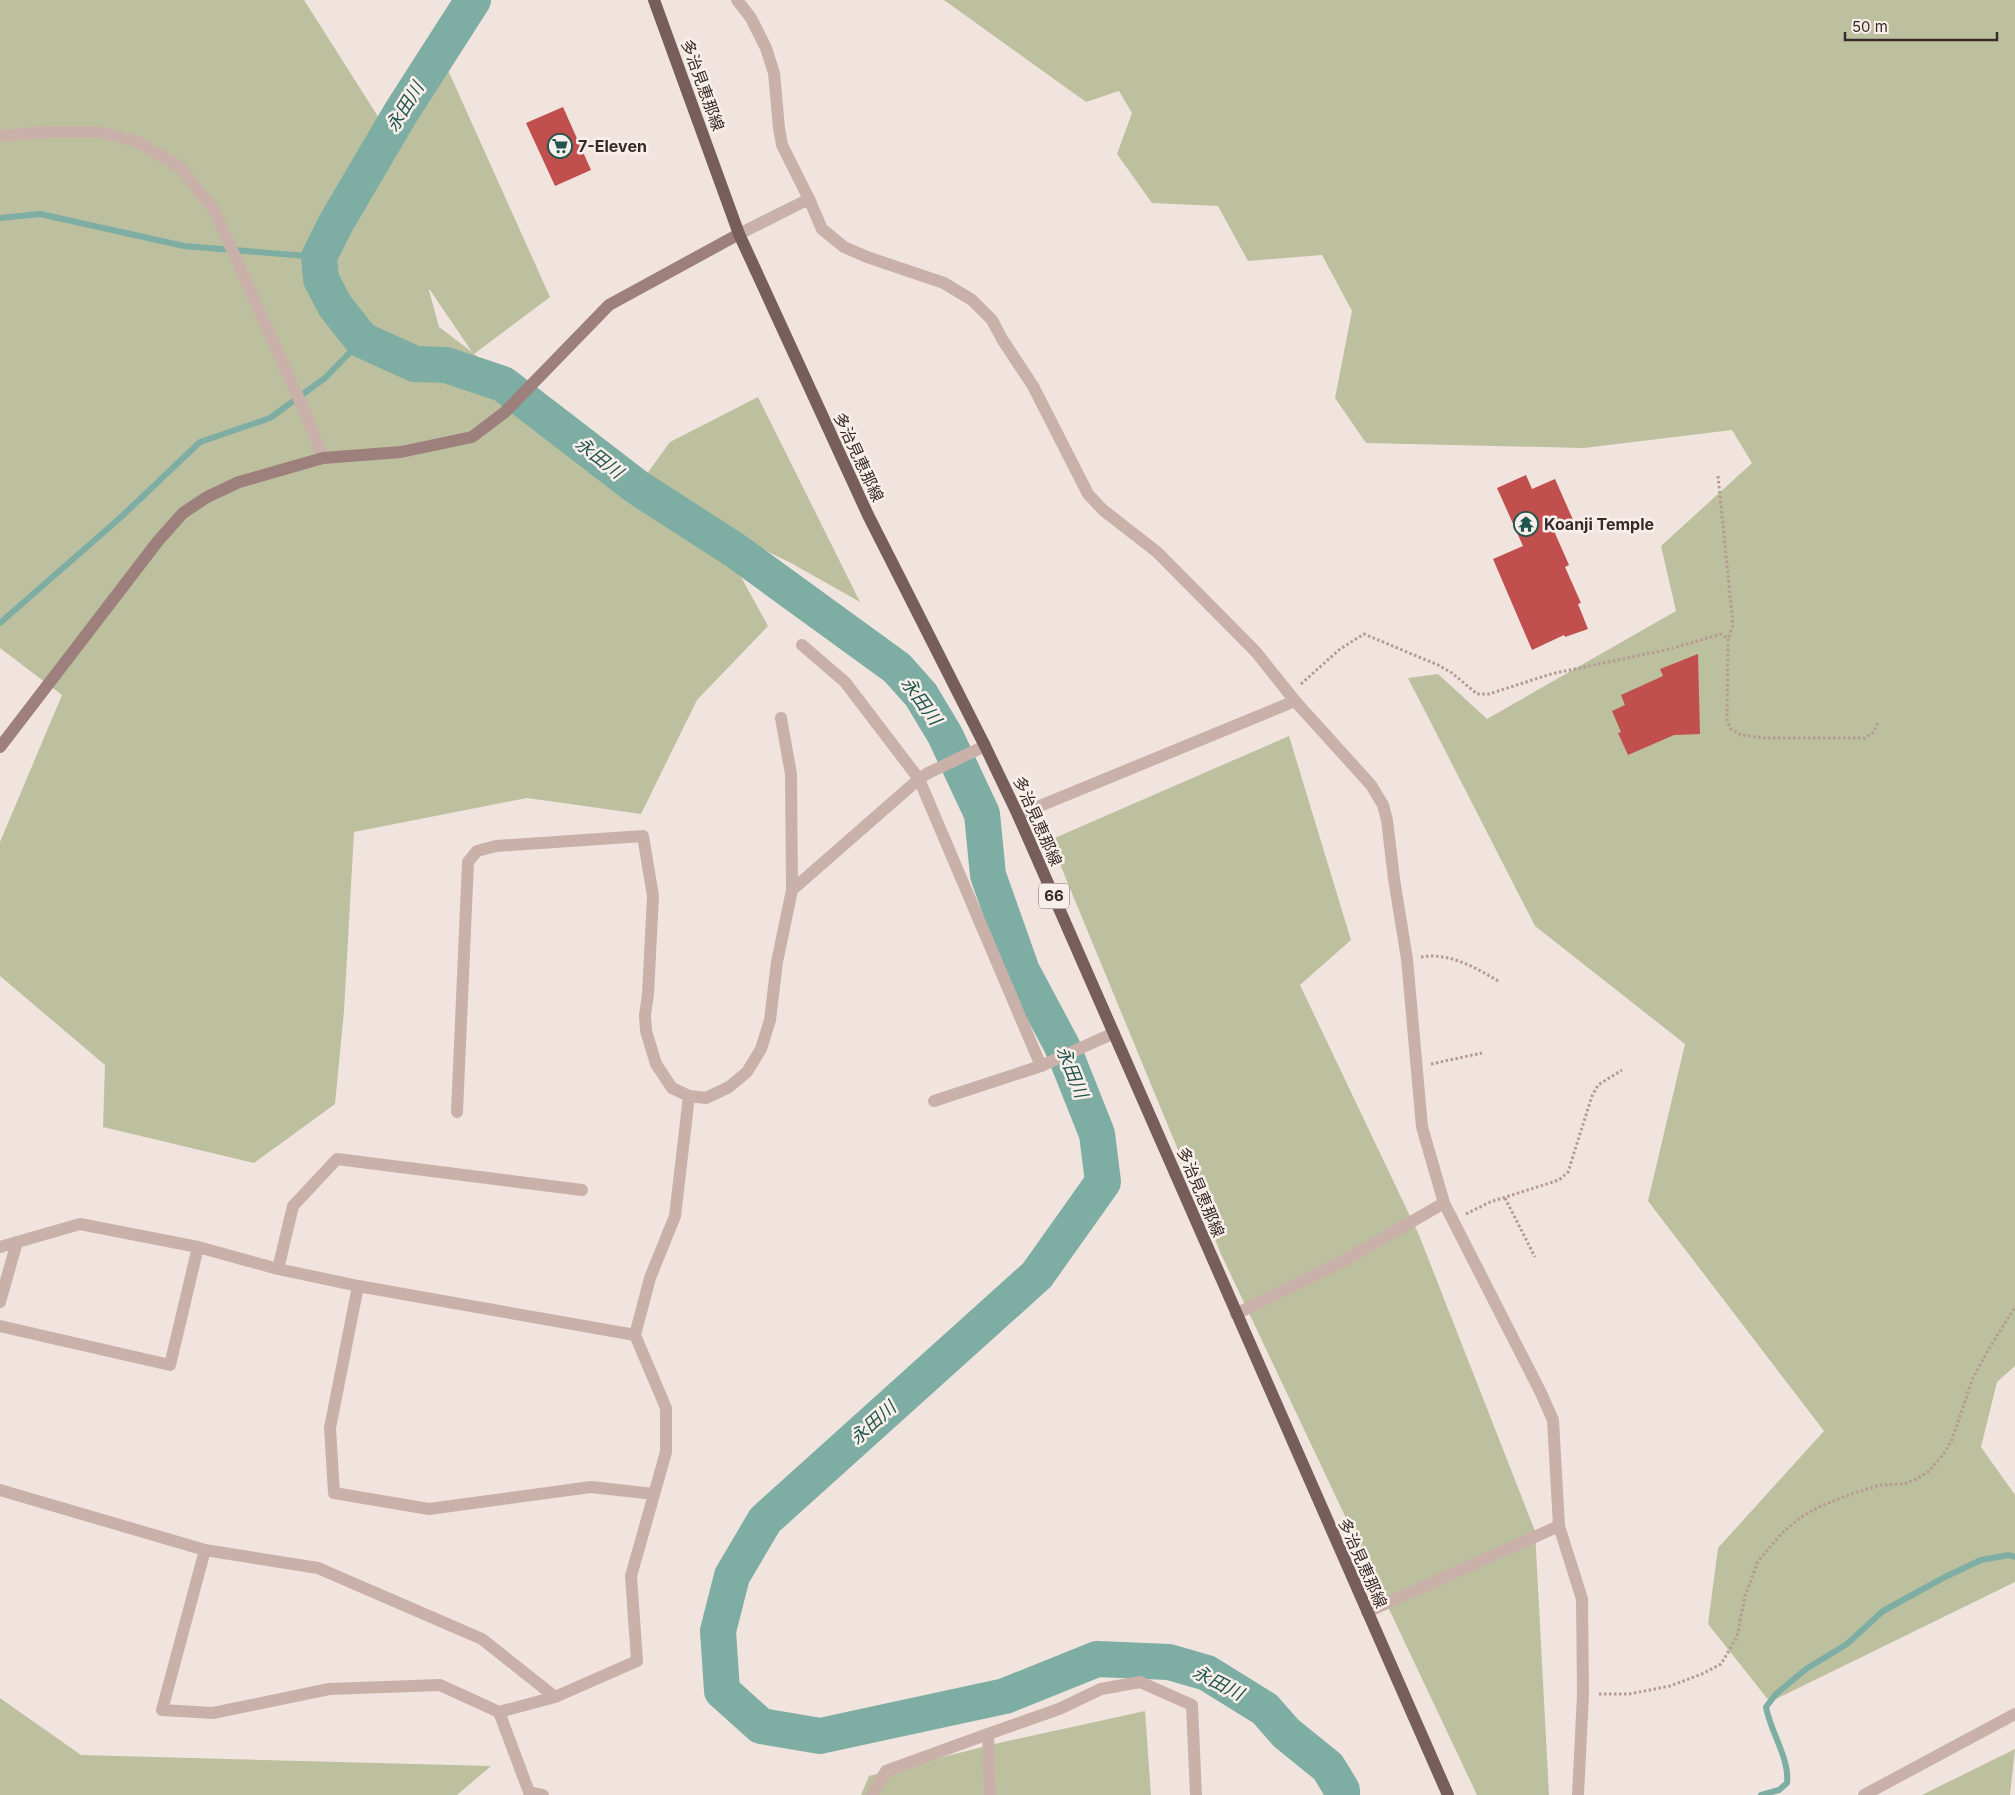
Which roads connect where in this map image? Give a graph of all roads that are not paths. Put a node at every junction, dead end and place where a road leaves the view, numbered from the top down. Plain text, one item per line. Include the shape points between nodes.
1 (654, 0) edge
2 (737, 0) edge
3 (0, 136) edge
4 (809, 199) junction
5 (740, 234) junction
6 (323, 458) junction
7 (802, 645) dead end
8 (1293, 697) junction
9 (781, 718) dead end
10 (0, 747) edge
11 (980, 749) junction
12 (923, 776) junction
13 (1018, 815) junction
14 (792, 890) junction
15 (1114, 1033) junction
16 (1046, 1063) junction
17 (689, 1096) junction
18 (934, 1101) dead end
19 (457, 1112) dead end
20 (582, 1190) dead end
21 (1444, 1203) junction
22 (18, 1242) junction
23 (0, 1247) edge
24 (198, 1247) junction
25 (278, 1270) junction
26 (358, 1286) junction
27 (0, 1302) edge
28 (1236, 1314) junction
29 (0, 1326) edge
30 (636, 1335) junction
31 (0, 1490) edge
32 (654, 1494) junction
33 (1559, 1526) junction
34 (205, 1550) junction
35 (1367, 1612) junction
36 (555, 1697) junction
37 (500, 1712) junction
38 (2015, 1714) edge
39 (988, 1734) junction
40 (543, 1795) edge
41 (872, 1795) edge
42 (990, 1795) edge
43 (1196, 1795) edge
44 (1448, 1795) edge
45 (1578, 1795) edge
46 (1864, 1795) edge

1 - 5 main road, 多治見恵那線 / 66
2 - 4 street via 751,18 766,48 774,73 782,145
3 - 6 street via 97,132 136,141 180,167 214,210
4 - 5 street
4 - 8 street via 822,229 844,247 944,283 972,300 992,320 1033,386 1088,494 1156,552 1256,652
5 - 6 street via 609,305 505,412 472,437 401,452
5 - 11 main road, 多治見恵那線 / 66 via 868,515
6 - 10 street via 239,482 183,513
7 - 12 street via 845,682
8 - 13 street
8 - 21 street via 1371,785 1383,805 1407,959 1422,1127
9 - 14 street via 791,774
11 - 12 street
11 - 13 main road, 多治見恵那線 / 66
12 - 14 street
12 - 16 street
13 - 15 main road, 多治見恵那線 / 66
14 - 17 street via 777,962 770,1020 761,1049 747,1072 729,1087 706,1098
15 - 16 street
15 - 28 main road, 多治見恵那線 / 66
16 - 18 street
17 - 19 street via 672,1088 656,1064 646,1030 653,896 643,836 590,838 496,846 477,851 468,862
17 - 30 street via 675,1216 650,1278
20 - 25 street via 336,1159 293,1206
21 - 28 street via 1345,1260
21 - 33 street via 1554,1420
22 - 23 street
22 - 24 street via 80,1224
22 - 27 street
24 - 25 street
24 - 29 street via 170,1364
25 - 26 street
26 - 30 street
26 - 32 street via 330,1428 334,1493 429,1509 591,1487
28 - 35 main road, 多治見恵那線 / 66
30 - 32 street via 666,1408 666,1452
31 - 34 street
32 - 36 street via 631,1576 637,1662
33 - 35 street
33 - 45 street via 1582,1599 1583,1694
34 - 36 street via 318,1568 482,1639
34 - 37 street via 162,1710 213,1713 329,1689 440,1685
35 - 44 main road, 多治見恵那線 / 66
36 - 37 street
37 - 40 street via 529,1792
38 - 46 street
39 - 41 street via 886,1771
39 - 42 street
39 - 43 street via 1059,1709 1101,1689 1140,1682 1192,1705

